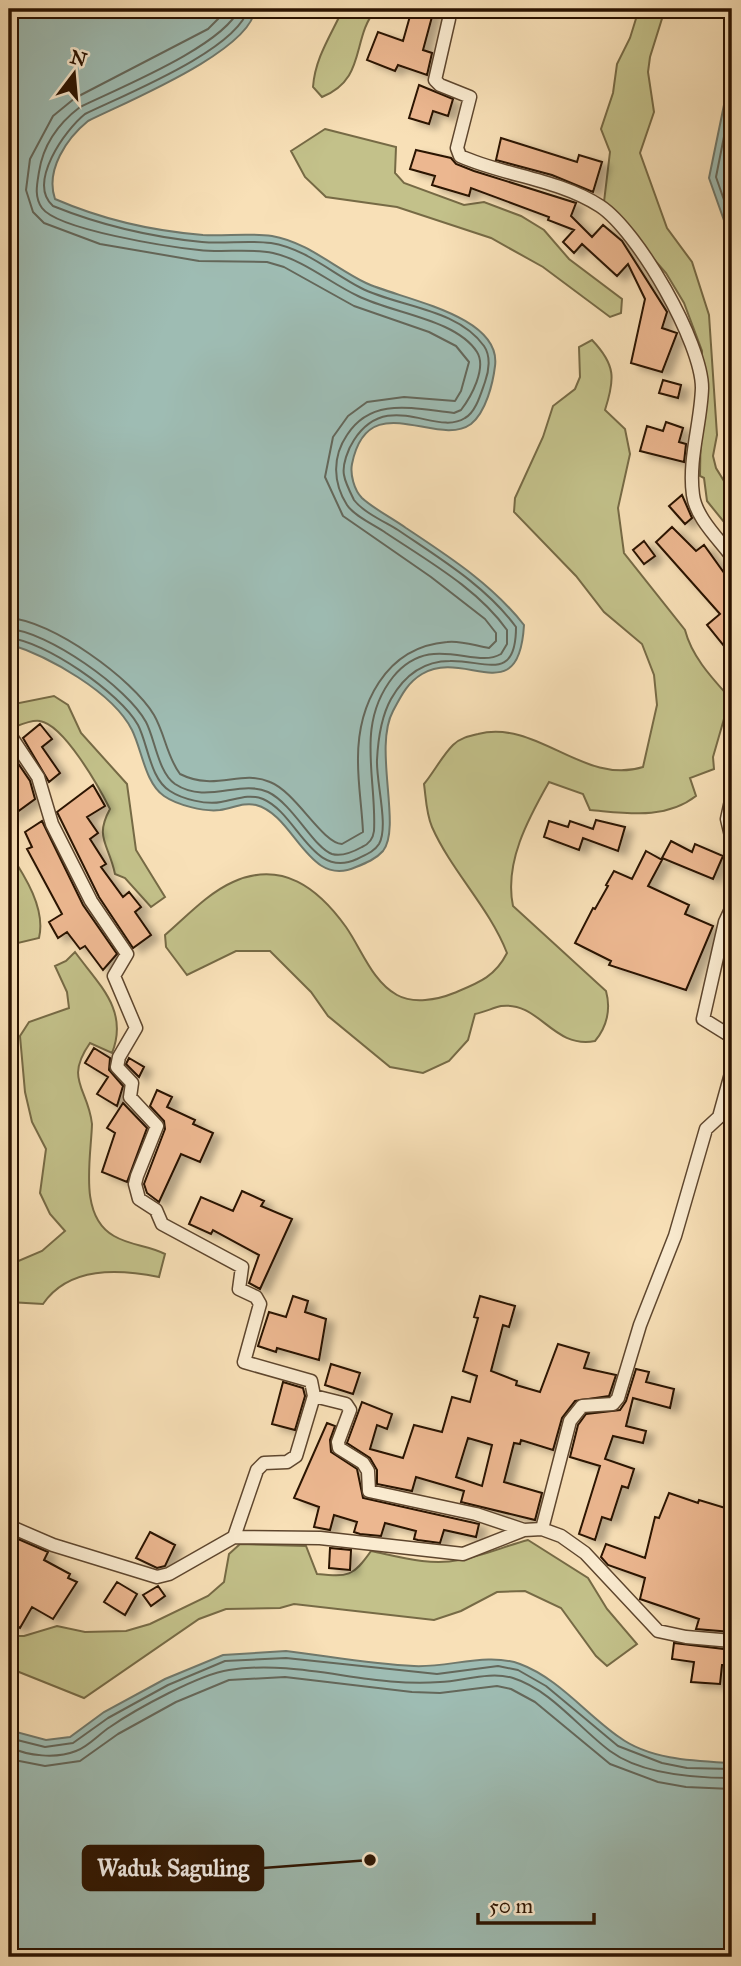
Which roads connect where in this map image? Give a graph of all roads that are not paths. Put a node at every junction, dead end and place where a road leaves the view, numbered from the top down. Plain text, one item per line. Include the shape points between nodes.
1 (441, 9) edge
2 (732, 557) edge
3 (10, 735) edge
4 (732, 796) edge
5 (732, 840) edge
6 (732, 907) edge
7 (732, 1037) edge
8 (732, 1070) edge
9 (314, 1396) junction
10 (9, 1526) edge
11 (542, 1529) junction
12 (524, 1530) junction
13 (234, 1536) junction
14 (732, 1641) edge

1 - 2 street via 449,19 435,80 470,97 457,148 460,156 583,197 617,219 650,264 694,346 702,388 693,495 700,513
3 - 9 street via 38,777 52,824 92,901 127,954 114,976 136,1028 117,1067 132,1083 130,1097 157,1126 135,1184 139,1199 156,1210 162,1224 242,1267 239,1289 260,1304 244,1362 311,1381
4 - 5 street via 727,819
6 - 7 street via 703,1018
8 - 11 street via 719,1119 706,1129 675,1236 618,1398 613,1404 582,1406 570,1421
9 - 12 street via 346,1404 350,1410 338,1442 345,1453 363,1463 369,1491 476,1514
9 - 13 street via 296,1456 257,1470
10 - 13 street via 52,1545 157,1577
11 - 12 street
11 - 14 street via 585,1553 658,1630
12 - 13 street via 463,1553 320,1538

